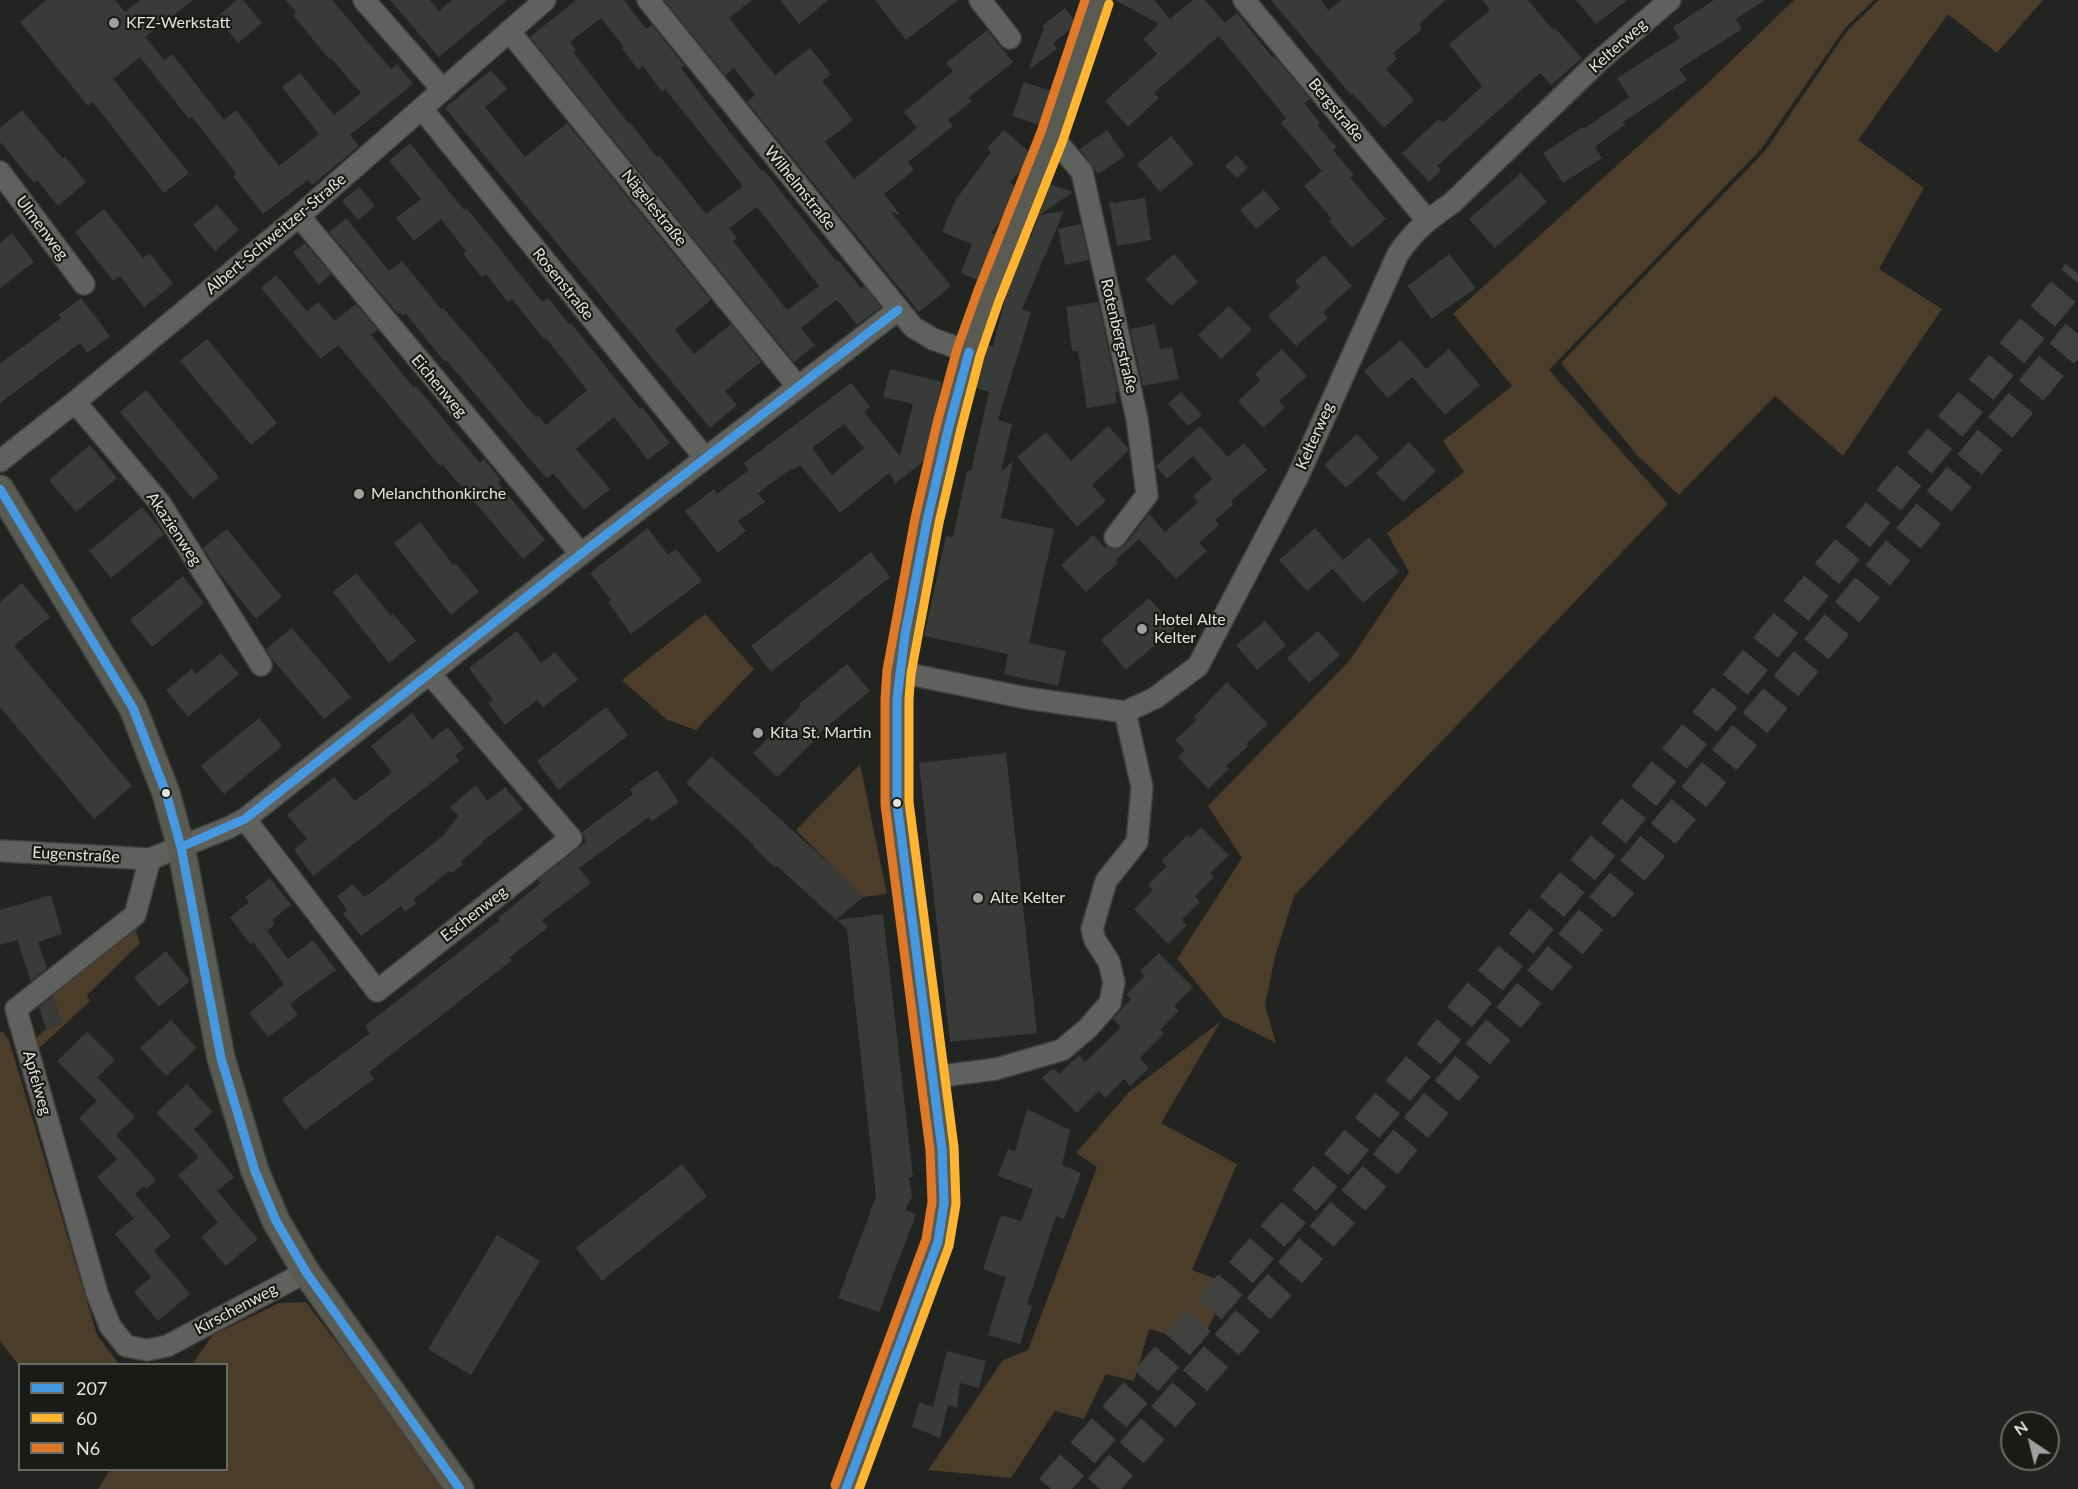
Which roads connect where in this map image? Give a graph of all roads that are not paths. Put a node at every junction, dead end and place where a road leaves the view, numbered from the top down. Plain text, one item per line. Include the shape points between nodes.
1 (364, 0) edge
2 (545, 0) edge
3 (648, 0) edge
4 (980, 0) edge
5 (1098, 0) edge
6 (1244, 0) edge
7 (1670, 0) edge
8 (509, 31) junction
9 (1010, 38) dead end
10 (443, 90) junction
11 (422, 109) junction
12 (1052, 136) junction
13 (0, 172) edge
14 (299, 216) junction
15 (1427, 220) junction
16 (84, 284) dead end
17 (898, 310) junction
18 (969, 352) junction
19 (798, 387) junction
20 (75, 402) junction
21 (705, 458) junction
22 (0, 461) edge
23 (0, 489) edge
24 (1115, 537) dead end
25 (581, 554) junction
26 (261, 665) dead end
27 (899, 672) junction
28 (430, 674) junction
29 (1125, 712) junction
30 (244, 819) junction
31 (181, 847) junction
32 (3, 851) dead end
33 (150, 859) junction
34 (934, 1077) junction
35 (306, 1272) junction
36 (167, 1346) joint
37 (460, 1489) edge
38 (846, 1489) edge

1 - 10 street
2 - 8 street, Albert-Schweitzer-Straße
3 - 17 street, Wilhelmstraße
4 - 9 street
5 - 12 main road
6 - 15 street, Bergstraße
7 - 15 street, Kelterweg via 1599,61 1452,203
8 - 10 street, Albert-Schweitzer-Straße
8 - 19 street, Nägelestraße
10 - 11 street, Albert-Schweitzer-Straße
11 - 14 street, Albert-Schweitzer-Straße
11 - 21 street, Rosenstraße
12 - 18 main road
12 - 24 street, Rotenbergstraße via 1082,172 1137,419 1147,495
13 - 16 street, Ulmenweg
14 - 20 street, Albert-Schweitzer-Straße
14 - 25 street, Eichenweg
15 - 29 street, Kelterweg via 1398,254 1298,476 1198,666 1155,698
17 - 18 street, Wilhelmstraße via 913,327 933,339
17 - 19 street
18 - 27 main road via 927,521
19 - 21 street
20 - 22 street, Albert-Schweitzer-Straße
20 - 26 street, Akazienweg via 160,503
21 - 25 street
23 - 31 main road via 133,708 166,793
25 - 28 street
27 - 29 street via 1026,698
27 - 34 main road via 897,803
28 - 30 street
28 - 30 street, Eschenweg via 571,838 377,991
29 - 34 street via 1142,787 1137,842 1106,881 1092,929 1114,982 1110,1003 1062,1050 996,1069
30 - 31 street
31 - 33 street
31 - 35 main road via 221,1058 255,1171 276,1221
32 - 33 street, Eugenstraße
33 - 36 street, Apfelweg via 135,915 16,1009 97,1293 110,1326 126,1346 147,1350
34 - 38 main road via 944,1203 938,1242
35 - 36 street, Kirschenweg
35 - 37 main road

